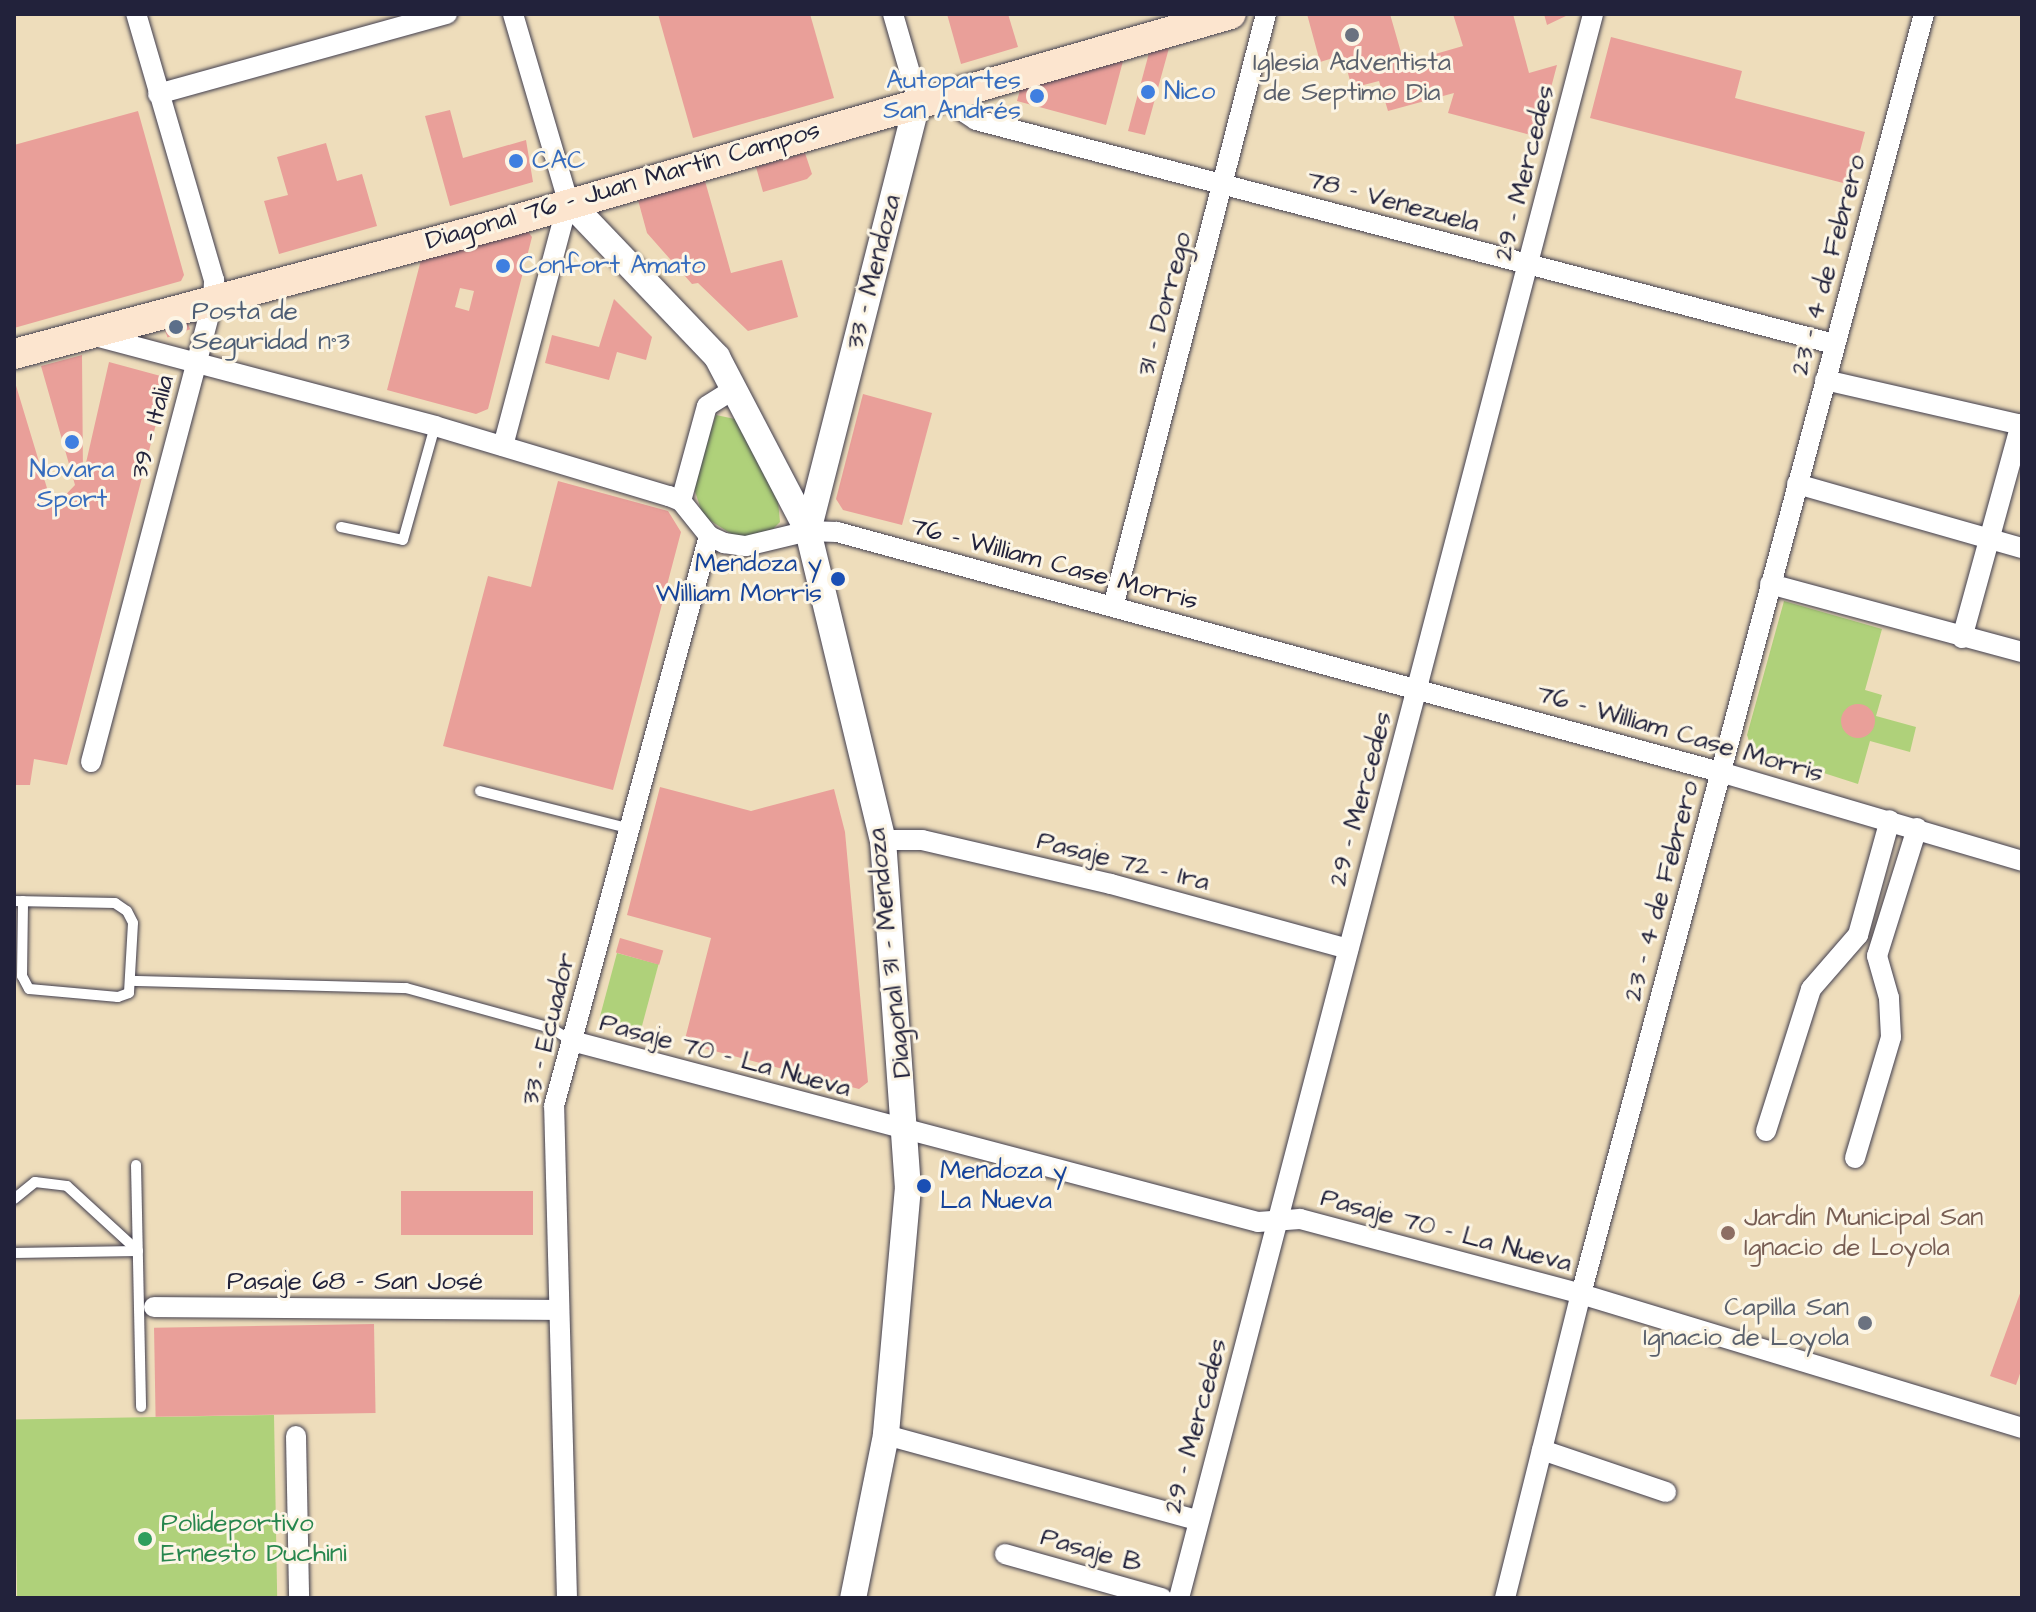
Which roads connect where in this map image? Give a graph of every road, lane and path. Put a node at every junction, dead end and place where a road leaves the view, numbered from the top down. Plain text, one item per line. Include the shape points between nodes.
1 (136, 14) edge
2 (447, 14) edge
3 (513, 14) edge
4 (893, 14) edge
5 (1231, 14) edge
6 (1266, 14) edge
7 (1593, 14) edge
8 (1924, 14) edge
9 (953, 90) junction
10 (158, 94) junction
11 (918, 100) junction
12 (1223, 185) junction
13 (568, 201) junction
14 (1529, 265) junction
15 (213, 301) junction
16 (87, 334) junction
17 (1834, 344) junction
18 (14, 354) edge
19 (196, 366) junction
20 (1825, 380) junction
21 (734, 389) junction
22 (2021, 425) edge
23 (435, 426) junction
24 (503, 446) junction
25 (1797, 484) junction
26 (681, 501) junction
27 (341, 527) dead end
28 (808, 531) junction
29 (709, 536) junction
30 (1991, 539) junction
31 (2022, 548) edge
32 (1770, 584) junction
33 (1113, 607) junction
34 (1962, 638) junction
35 (2022, 652) edge
36 (1418, 689) junction
37 (91, 762) dead end
38 (1720, 772) junction
39 (480, 791) dead end
40 (1890, 820) junction
41 (627, 828) junction
42 (1917, 828) junction
43 (883, 840) junction
44 (2022, 861) edge
45 (18, 901) edge
46 (1348, 949) junction
47 (133, 981) junction
48 (572, 1041) junction
49 (1766, 1131) dead end
50 (906, 1132) junction
51 (1855, 1158) dead end
52 (136, 1165) dead end
53 (14, 1199) edge
54 (1277, 1221) junction
55 (138, 1251) junction
56 (14, 1253) edge
57 (1581, 1294) junction
58 (146, 1306) junction
59 (556, 1310) junction
60 (141, 1407) dead end
61 (2022, 1428) edge
62 (886, 1435) junction
63 (296, 1436) dead end
64 (1542, 1450) junction
65 (1666, 1492) dead end
66 (1197, 1520) junction
67 (1005, 1554) dead end
68 (858, 1597) edge
69 (299, 1598) edge
70 (567, 1598) edge
71 (1162, 1598) edge
72 (1179, 1598) edge
73 (1505, 1598) edge

1 - 10 street, 39 - Italia
2 - 10 street
3 - 13 street
4 - 11 street
5 - 9 main road, Diagonal 76 - Juan Martín Campos
6 - 12 street, 31 - Dorrego
7 - 14 street, 29 - Mercedes
8 - 17 street, 23 - 4 de Febrero
9 - 11 main road, Diagonal 76 - Juan Martín Campos
9 - 12 street, 78 - Venezuela via 964,112 976,120
10 - 15 street, 39 - Italia via 214,280
11 - 13 main road, Diagonal 76 - Juan Martín Campos
11 - 28 street, 33 - Mendoza
12 - 14 street, 78 - Venezuela
12 - 33 street, 31 - Dorrego
13 - 15 main road, Diagonal 76 - Juan Martín Campos
13 - 21 street, Diagonal 31 - Mendoza via 706,342
13 - 24 street
14 - 17 street, 78 - Venezuela
14 - 36 street, 29 - Mercedes
15 - 16 main road, Diagonal 76 - Juan Martín Campos
15 - 19 street, 39 - Italia
16 - 18 main road, Diagonal 76 - Juan Martín Campos
16 - 19 street
17 - 20 street, 23 - 4 de Febrero
19 - 23 street
19 - 37 street, 39 - Italia
20 - 22 street
20 - 25 street, 23 - 4 de Febrero
21 - 26 street via 707,406
21 - 28 street, Diagonal 31 - Mendoza
22 - 30 street
23 - 24 street
23 - 27 lane via 403,540
24 - 26 street
25 - 30 street
25 - 32 street, 23 - 4 de Febrero
26 - 29 street
28 - 29 street, 76 - William Case Morris via 746,546
28 - 33 street, 76 - William Case Morris via 837,532
28 - 43 street, Diagonal 31 - Mendoza
29 - 41 street, 33 - Ecuador
30 - 31 street
30 - 34 street
32 - 34 street
32 - 38 street, 23 - 4 de Febrero
33 - 36 street, 76 - William Case Morris
34 - 35 street
36 - 38 street, 76 - William Case Morris
36 - 46 street, 29 - Mercedes
38 - 40 street, 76 - William Case Morris
38 - 57 street, 23 - 4 de Febrero
39 - 41 lane
40 - 42 street, 76 - William Case Morris
40 - 49 street via 1858,935 1811,989
41 - 48 street, 33 - Ecuador
42 - 44 street, 76 - William Case Morris
42 - 51 street via 1877,956 1889,998 1891,1037
43 - 46 street, Pasaje 72 - Ira via 922,840 1111,884
43 - 50 street, Diagonal 31 - Mendoza
45 - 47 lane via 115,903 127,911 133,923
45 - 47 lane via 22,976 29,989 118,997 129,993
46 - 54 street, 29 - Mercedes
47 - 48 lane via 406,988 551,1028
48 - 50 street, Pasaje 70 - La Nueva
48 - 59 street, 33 - Ecuador via 552,1125
50 - 54 street, Pasaje 70 - La Nueva via 1258,1222
50 - 62 street, Diagonal 31 - Mendoza via 903,1266
52 - 55 lane
53 - 55 lane via 35,1182 67,1186
54 - 57 street, Pasaje 70 - La Nueva via 1300,1219
54 - 66 street, 29 - Mercedes
55 - 56 lane
55 - 58 lane
57 - 61 street, Pasaje 70 - La Nueva
57 - 64 street, 23 - 4 de Febrero
58 - 59 street, Pasaje 68 - San José
58 - 60 lane
59 - 70 street, 33 - Ecuador
62 - 66 street
62 - 68 street, Diagonal 31 - Mendoza
63 - 69 street
64 - 65 street
64 - 73 street, 23 - 4 de Febrero
66 - 72 street, 29 - Mercedes
67 - 71 street, Pasaje B

